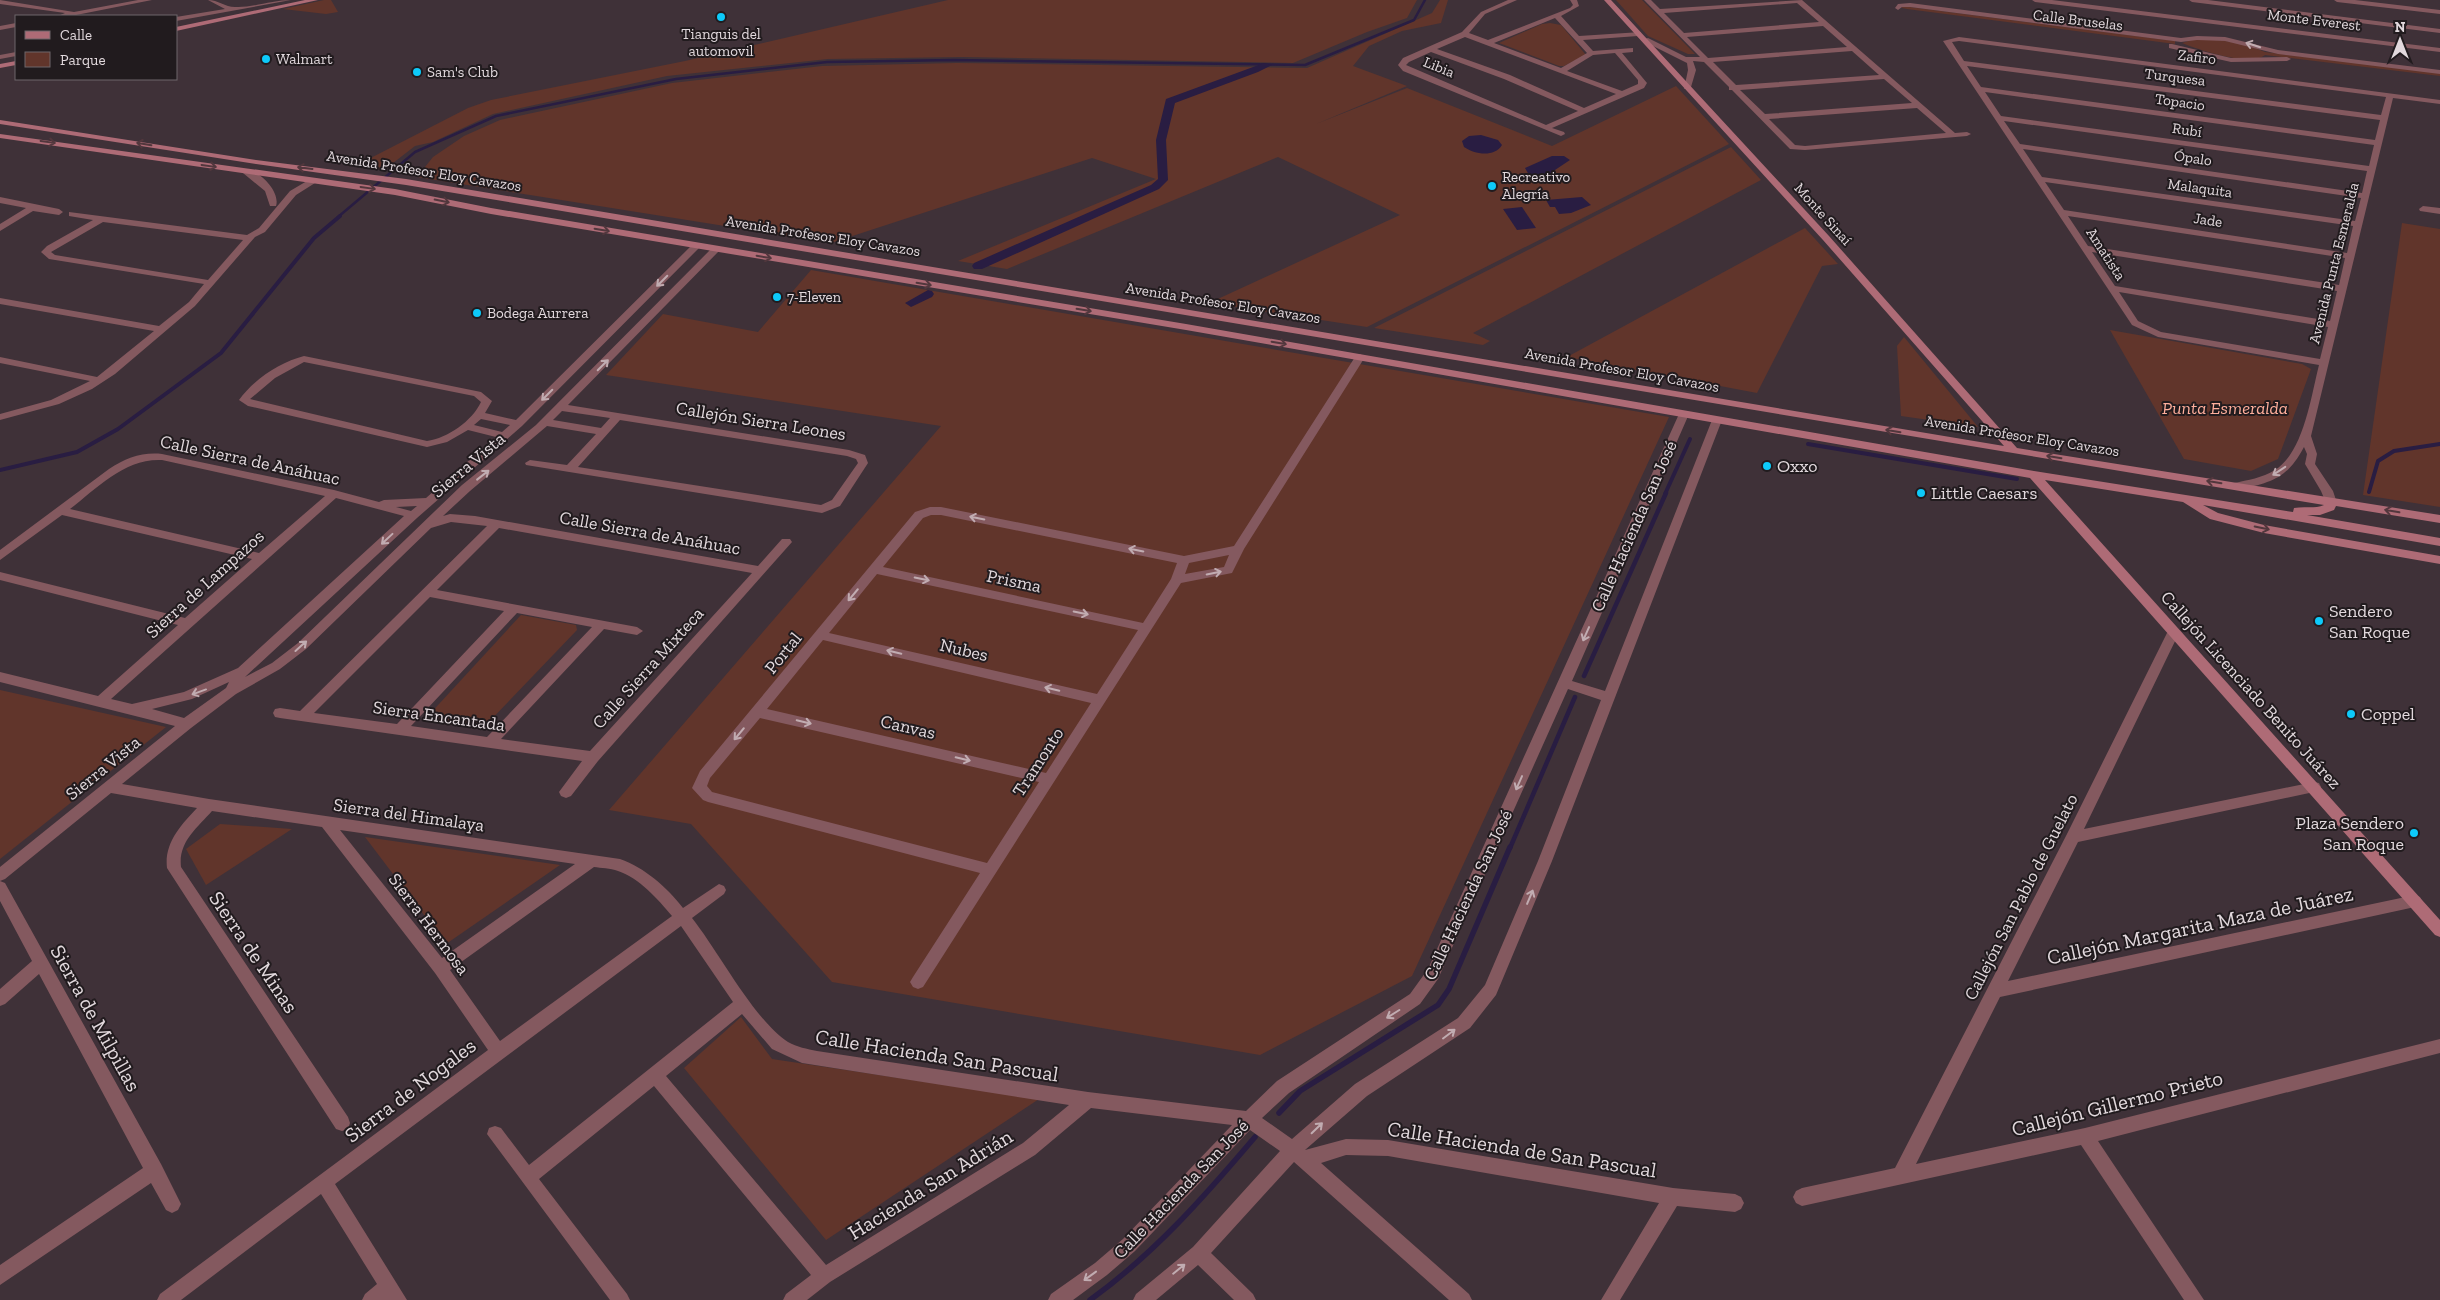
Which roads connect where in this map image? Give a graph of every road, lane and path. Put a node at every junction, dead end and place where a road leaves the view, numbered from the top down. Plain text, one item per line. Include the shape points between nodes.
1 (149, 0) edge
2 (212, 0) edge
3 (288, 0) edge
4 (315, 0) edge
5 (1514, 0) edge
6 (1607, 0) edge
7 (1647, 0) edge
8 (2035, 0) edge
9 (2192, 0) edge
10 (2337, 0) edge
11 (1798, 1) edge
12 (0, 2) edge
13 (1574, 4) edge
14 (230, 8) junction
15 (1658, 11) junction
16 (2228, 11) edge
17 (2440, 12) edge
18 (78, 13) junction
19 (67, 15) edge
20 (1556, 15) junction
21 (239, 16) junction
22 (178, 19) edge
23 (15, 24) edge
24 (1825, 24) junction
25 (0, 28) edge
26 (178, 29) edge
27 (1572, 31) junction
28 (2440, 31) edge
29 (1465, 34) junction
30 (1638, 34) junction
31 (2236, 34) dead end
32 (1682, 35) junction
33 (1578, 38) junction
34 (1950, 40) joint
35 (1490, 42) junction
36 (2182, 44) junction
37 (1854, 49) junction
38 (1433, 50) junction
39 (1630, 50) dead end
40 (2440, 50) edge
41 (1617, 51) junction
42 (1591, 53) junction
43 (15, 54) edge
44 (0, 57) edge
45 (1710, 61) junction
46 (1690, 62) junction
47 (15, 63) edge
48 (1962, 63) junction
49 (0, 66) edge
50 (1563, 70) junction
51 (2440, 72) edge
52 (1886, 77) junction
53 (2440, 78) edge
54 (1687, 87) junction
55 (1732, 88) junction
56 (1980, 89) junction
57 (1622, 94) junction
58 (2390, 96) junction
59 (2440, 102) edge
60 (1920, 105) junction
61 (1585, 111) junction
62 (1762, 117) junction
63 (1999, 118) junction
64 (2384, 118) junction
65 (0, 122) edge
66 (1546, 127) junction
67 (49, 130) junction
68 (0, 131) edge
69 (1562, 134) dead end
70 (1967, 134) dead end
71 (1953, 135) junction
72 (0, 136) edge
73 (2378, 143) junction
74 (2017, 146) junction
75 (2372, 169) junction
76 (246, 171) junction
77 (2039, 179) junction
78 (309, 180) junction
79 (2365, 196) junction
80 (0, 200) edge
81 (273, 204) junction
82 (32, 208) junction
83 (2423, 209) dead end
84 (2440, 211) edge
85 (59, 212) dead end
86 (2061, 212) junction
87 (72, 214) dead end
88 (102, 219) junction
89 (2358, 224) junction
90 (0, 228) edge
91 (689, 229) junction
92 (251, 236) junction
93 (753, 240) junction
94 (696, 246) junction
95 (712, 247) junction
96 (2085, 248) junction
97 (2350, 256) junction
98 (212, 283) junction
99 (2111, 288) junction
100 (2343, 289) junction
101 (0, 301) edge
102 (1232, 319) junction
103 (2334, 325) junction
104 (1186, 327) junction
105 (163, 330) junction
106 (1293, 330) junction
107 (1247, 338) junction
108 (602, 340) junction
109 (623, 344) junction
110 (1360, 357) junction
111 (0, 360) edge
112 (2325, 364) junction
113 (99, 380) junction
114 (560, 407) junction
115 (1684, 414) junction
116 (478, 415) junction
117 (618, 416) junction
118 (0, 417) edge
119 (1717, 420) junction
120 (545, 422) junction
121 (518, 424) junction
122 (465, 426) junction
123 (603, 432) junction
124 (505, 436) junction
125 (2306, 436) junction
126 (2014, 451) junction
127 (487, 452) junction
128 (502, 460) junction
129 (530, 463) dead end
130 (571, 468) junction
131 (2034, 475) junction
132 (2238, 486) junction
133 (466, 488) junction
134 (334, 494) junction
135 (2185, 499) junction
136 (430, 500) junction
137 (2330, 500) junction
138 (374, 504) junction
139 (61, 510) junction
140 (2259, 510) junction
141 (413, 516) junction
142 (2440, 519) edge
143 (475, 520) junction
144 (496, 524) junction
145 (412, 540) junction
146 (786, 542) dead end
147 (2440, 542) edge
148 (1238, 549) junction
149 (0, 556) edge
150 (261, 557) junction
151 (1184, 560) junction
152 (2440, 560) edge
153 (875, 569) junction
154 (759, 570) junction
155 (0, 576) edge
156 (1177, 580) junction
157 (427, 592) junction
158 (515, 607) junction
159 (187, 623) junction
160 (602, 624) junction
161 (1147, 628) junction
162 (637, 631) dead end
163 (2173, 633) junction
164 (820, 634) junction
165 (256, 659) junction
166 (276, 666) junction
167 (242, 671) junction
168 (0, 677) edge
169 (1564, 683) junction
170 (231, 691) junction
171 (1608, 697) junction
172 (1100, 700) junction
173 (100, 702) junction
174 (133, 708) junction
175 (757, 712) junction
176 (280, 713) dead end
177 (303, 716) junction
178 (186, 724) junction
179 (401, 729) junction
180 (490, 742) junction
181 (593, 757) junction
182 (1050, 779) junction
183 (110, 787) junction
184 (2314, 787) junction
185 (566, 792) dead end
186 (209, 805) junction
187 (326, 822) junction
188 (2073, 837) junction
189 (594, 860) junction
190 (991, 870) junction
191 (0, 875) edge
192 (0, 887) edge
193 (719, 890) dead end
194 (2415, 902) junction
195 (682, 918) junction
196 (2440, 930) edge
197 (40, 962) junction
198 (440, 968) junction
199 (918, 982) dead end
200 (1994, 991) junction
201 (0, 999) edge
202 (743, 1004) junction
203 (2440, 1046) edge
204 (498, 1052) junction
205 (655, 1075) junction
206 (1088, 1100) junction
207 (1249, 1119) junction
208 (342, 1123) dead end
209 (495, 1134) dead end
210 (2085, 1136) junction
211 (1299, 1155) junction
212 (155, 1170) junction
213 (529, 1176) junction
214 (1900, 1177) junction
215 (324, 1183) junction
216 (1673, 1197) junction
217 (1802, 1197) dead end
218 (1735, 1203) dead end
219 (172, 1204) dead end
220 (1199, 1253) junction
221 (0, 1276) edge
222 (824, 1276) junction
223 (394, 1293) edge
224 (166, 1300) edge
225 (370, 1300) edge
226 (621, 1300) edge
227 (792, 1300) edge
228 (1057, 1300) edge
229 (1142, 1300) edge
230 (1247, 1300) edge
231 (1463, 1300) edge
232 (1610, 1300) edge
233 (2196, 1300) edge

1 - 18 street
2 - 14 street
3 - 14 street
4 - 21 main road
5 - 29 street, Libia via 1483,13
6 - 30 main road, Monte Sinaí
7 - 15 street
8 - 16 street, Monte Everest
9 - 16 street
10 - 17 street
11 - 15 street
11 - 24 street
12 - 18 street
13 - 20 street
14 - 21 street
14 - 22 street
15 - 32 street
16 - 28 street
16 - 31 street
16 - 40 street, Monte Everest
18 - 19 street
20 - 27 street
20 - 35 street
21 - 26 main road
23 - 25 street
24 - 32 street
24 - 37 street
27 - 30 street
27 - 33 street
29 - 35 street
29 - 38 street, Libia
30 - 33 street
30 - 46 street
30 - 54 main road, Monte Sinaí
32 - 45 street
33 - 42 street
34 - 48 street, Amatista via 1947,43
34 - 58 street, Zafiro
35 - 50 street
36 - 36 street, Calle Bruselas via 1910,5 1897,6 1908,12
51 -> 36 street, Calle Bruselas via 2278,52 2226,38 2197,38
36 - 53 street, Calle Bruselas via 2210,56 2231,60 2288,60
37 - 45 street
37 - 52 street
38 - 61 street via 1507,77
38 - 66 street, Libia via 1404,62 1402,66
39 - 41 street
41 - 42 street
41 - 57 street via 1643,83
42 - 50 street
43 - 44 street
45 - 46 street
45 - 55 street
46 - 54 street
47 - 49 main road
48 - 56 street, Amatista
48 - 64 street, Turquesa
50 - 57 street
52 - 55 street
52 - 60 street
54 - 126 main road, Monte Sinaí
55 - 62 street
56 - 63 street, Amatista
56 - 73 street, Topacio
57 - 61 street
58 - 59 street, Zafiro
58 - 64 street, Avenida Punta Esmeralda
60 - 62 street
60 - 71 street
61 - 66 street
62 - 71 street via 1788,145 1805,148
63 - 74 street, Amatista
63 - 75 street, Rubí
64 - 73 street, Avenida Punta Esmeralda
65 - 67 main road, Avenida Profesor Eloy Cavazos
66 - 69 street, Libia
67 - 68 main road
91 -> 67 main road, Avenida Profesor Eloy Cavazos via 406,182
70 - 71 street
72 -> 76 main road, Avenida Profesor Eloy Cavazos
73 - 75 street, Avenida Punta Esmeralda
74 - 77 street, Amatista
74 - 79 street, Ópalo
75 - 79 street, Avenida Punta Esmeralda
76 - 78 main road, Avenida Profesor Eloy Cavazos
76 - 81 street via 270,191
77 - 86 street, Amatista
77 - 89 street, Malaquita
78 - 81 street via 285,189
78 - 92 street via 262,230
78 -> 94 main road, Avenida Profesor Eloy Cavazos
79 - 89 street, Avenida Punta Esmeralda
80 - 82 street
81 - 92 street via 250,230
82 - 85 street
82 - 90 street
83 - 84 street
86 - 96 street, Amatista
86 - 97 street, Jade
87 - 88 street
88 - 92 street
88 - 98 street via 46,252 48,255
89 - 97 street, Avenida Punta Esmeralda
91 - 93 main road, Avenida Profesor Eloy Cavazos
91 - 95 main road via 699,233
92 - 98 street
93 - 95 main road via 731,240
93 - 102 main road, Avenida Profesor Eloy Cavazos
94 - 95 main road, Avenida Profesor Eloy Cavazos
94 -> 108 street, Sierra Vista
95 -> 104 main road, Avenida Profesor Eloy Cavazos
95 - 109 street, Sierra Vista
96 - 99 street, Amatista
96 - 100 street
97 - 100 street, Avenida Punta Esmeralda
98 - 105 street
99 - 103 street
99 - 112 street, Amatista via 2135,323 2150,331
100 - 103 street, Avenida Punta Esmeralda
101 - 105 street
102 - 104 main road via 1233,325 1228,328
102 - 106 main road, Avenida Profesor Eloy Cavazos
103 - 112 street, Avenida Punta Esmeralda
104 - 107 main road, Avenida Profesor Eloy Cavazos
105 - 113 street
106 - 107 main road via 1254,329 1247,333
126 -> 106 main road, Avenida Profesor Eloy Cavazos
107 -> 110 main road, Avenida Profesor Eloy Cavazos
108 - 109 street
108 -> 121 street, Sierra Vista
114 -> 109 street, Sierra Vista
110 - 115 main road, Avenida Profesor Eloy Cavazos
110 - 148 street
111 - 113 street
112 - 125 street, Avenida Punta Esmeralda
113 - 118 street via 55,402
114 - 117 street, Callejón Sierra Leones
114 - 120 street, Sierra Vista
115 - 119 main road, Avenida Profesor Eloy Cavazos
115 -> 169 street, Calle Hacienda San José
116 - 121 street
116 - 122 street
116 - 122 street via 488,401 481,395 307,359 290,365 250,392 244,400 427,444 446,440
117 - 123 street
117 - 130 street, Callejón Sierra Leones via 849,453 861,457 863,463 836,503 822,509
119 - 131 main road, Avenida Profesor Eloy Cavazos
119 - 171 street, Calle Hacienda San José via 1654,587
120 - 123 street
120 - 128 street, Sierra Vista
121 - 124 street, Sierra Vista
122 - 124 street
123 - 130 street
124 - 127 street, Sierra Vista
125 -> 132 street, Avenida Punta Esmeralda via 2288,465 2280,471 2258,482
125 - 137 street, Avenida Punta Esmeralda via 2312,454 2310,464
132 -> 126 main road, Avenida Profesor Eloy Cavazos
127 - 128 street
127 - 136 street, Sierra Vista
133 -> 128 street, Sierra Vista
129 - 130 street, Callejón Sierra Leones
131 - 135 main road, Avenida Profesor Eloy Cavazos
131 - 163 main road, Callejón Licenciado Benito Juárez
132 - 137 main road, Avenida Profesor Eloy Cavazos
133 - 143 street, Calle Sierra de Anáhuac via 453,508
133 - 145 street, Sierra Vista
134 - 138 street, Calle Sierra de Anáhuac
134 - 139 street, Calle Sierra de Anáhuac via 145,456 124,464
134 - 150 street, Sierra de Lampazos
135 - 140 main road, Avenida Profesor Eloy Cavazos
135 -> 152 main road via 2214,516 2264,529
136 - 138 street, Calle Sierra de Anáhuac
136 - 141 street, Sierra Vista
137 - 140 main road via 2330,507 2320,510
142 -> 137 main road, Avenida Profesor Eloy Cavazos
138 - 141 street, Calle Sierra de Anáhuac
139 - 149 street, Calle Sierra de Anáhuac
139 - 150 street
140 - 147 main road, Avenida Profesor Eloy Cavazos
141 -> 165 street, Sierra Vista
143 - 144 street, Calle Sierra de Anáhuac
143 - 145 street, Calle Sierra de Anáhuac via 443,519
144 - 154 street, Calle Sierra de Anáhuac
144 - 157 street
166 -> 145 street, Sierra Vista via 302,646
146 - 154 street, Calle Sierra Mixteca
148 - 151 street
156 -> 148 street via 1228,570
150 - 159 street, Sierra de Lampazos
151 -> 153 street, Portal via 930,511 919,516
151 - 156 street, Tramonto
153 -> 161 street, Prisma
153 -> 164 street, Portal
154 - 181 street, Calle Sierra Mixteca
155 - 159 street
156 - 161 street, Tramonto
157 - 158 street
157 - 177 street
158 - 160 street
158 - 179 street
159 - 173 street, Sierra de Lampazos
160 - 162 street
160 - 180 street
161 - 172 street, Tramonto
163 - 184 main road, Callejón Licenciado Benito Juárez
163 - 188 street, Callejón San Pablo de Guelato
172 -> 164 street, Nubes
164 - 175 street, Portal
165 - 166 street
165 - 167 street, Sierra Vista
166 - 170 street, Sierra Vista
167 - 170 street, Sierra Vista
167 -> 174 street, Sierra Vista via 186,696
168 - 173 street
169 - 171 street
169 -> 207 street, Calle Hacienda San José via 1444,951 1424,988 1405,1007 1283,1087
170 - 178 street, Sierra Vista
211 -> 171 street, Calle Hacienda San José via 1345,1102 1464,1023 1491,990
172 - 182 street, Tramonto
173 - 174 street
174 - 178 street
175 -> 182 street, Canvas
175 -> 190 street, Portal via 705,775 699,788 708,796
176 - 177 street, Sierra Encantada
177 - 179 street, Sierra Encantada
178 - 183 street, Sierra Vista
179 - 180 street, Sierra Encantada
180 - 181 street, Sierra Encantada
181 - 185 street, Calle Sierra Mixteca
182 - 190 street, Tramonto
183 - 186 street, Sierra del Himalaya
183 - 191 street, Sierra Vista
184 - 188 street
184 - 194 main road, Callejón Licenciado Benito Juárez
186 - 187 street, Sierra del Himalaya
186 - 208 street, Sierra de Minas via 177,843 171,858 174,868
187 - 189 street, Sierra del Himalaya
187 - 198 street, Sierra Hermosa
188 - 200 street, Callejón San Pablo de Guelato
189 - 195 street, Sierra del Himalaya via 635,871 650,882
189 - 198 street
190 - 199 street, Tramonto
192 - 197 street, Sierra de Milpillas
193 - 195 street, Sierra de Nogales
194 - 196 main road, Callejón Licenciado Benito Juárez
194 - 200 street, Callejón Margarita Maza de Juárez
195 - 202 street, Calle Hacienda San Pascual
195 - 204 street, Sierra de Nogales
197 - 201 street
197 - 212 street, Sierra de Milpillas
198 - 204 street, Sierra Hermosa
200 - 214 street, Callejón San Pablo de Guelato
202 - 205 street
202 - 206 street, Calle Hacienda San Pascual via 777,1044 803,1056
203 - 210 street, Callejón Gillermo Prieto
204 - 215 street, Sierra de Nogales
205 - 213 street
205 - 222 street
206 - 207 street, Calle Hacienda San Pascual
206 - 222 street, Hacienda San Adrián via 1029,1149
207 - 211 street
207 -> 228 street, Calle Hacienda San José via 1129,1245
209 - 213 street
210 - 214 street, Callejón Gillermo Prieto
210 - 233 street
211 - 216 street, Calle Hacienda de San Pascual via 1346,1147 1388,1148
211 - 220 street, Calle Hacienda San José
211 - 231 street
212 - 219 street, Sierra de Milpillas
212 - 221 street
213 - 226 street
214 - 217 street, Callejón Gillermo Prieto
215 - 223 street
215 - 224 street, Sierra de Nogales
216 - 218 street, Calle Hacienda de San Pascual
216 - 232 street
229 -> 220 street, Calle Hacienda San José
220 - 230 street
222 - 227 street, Hacienda San Adrián
223 - 225 street

